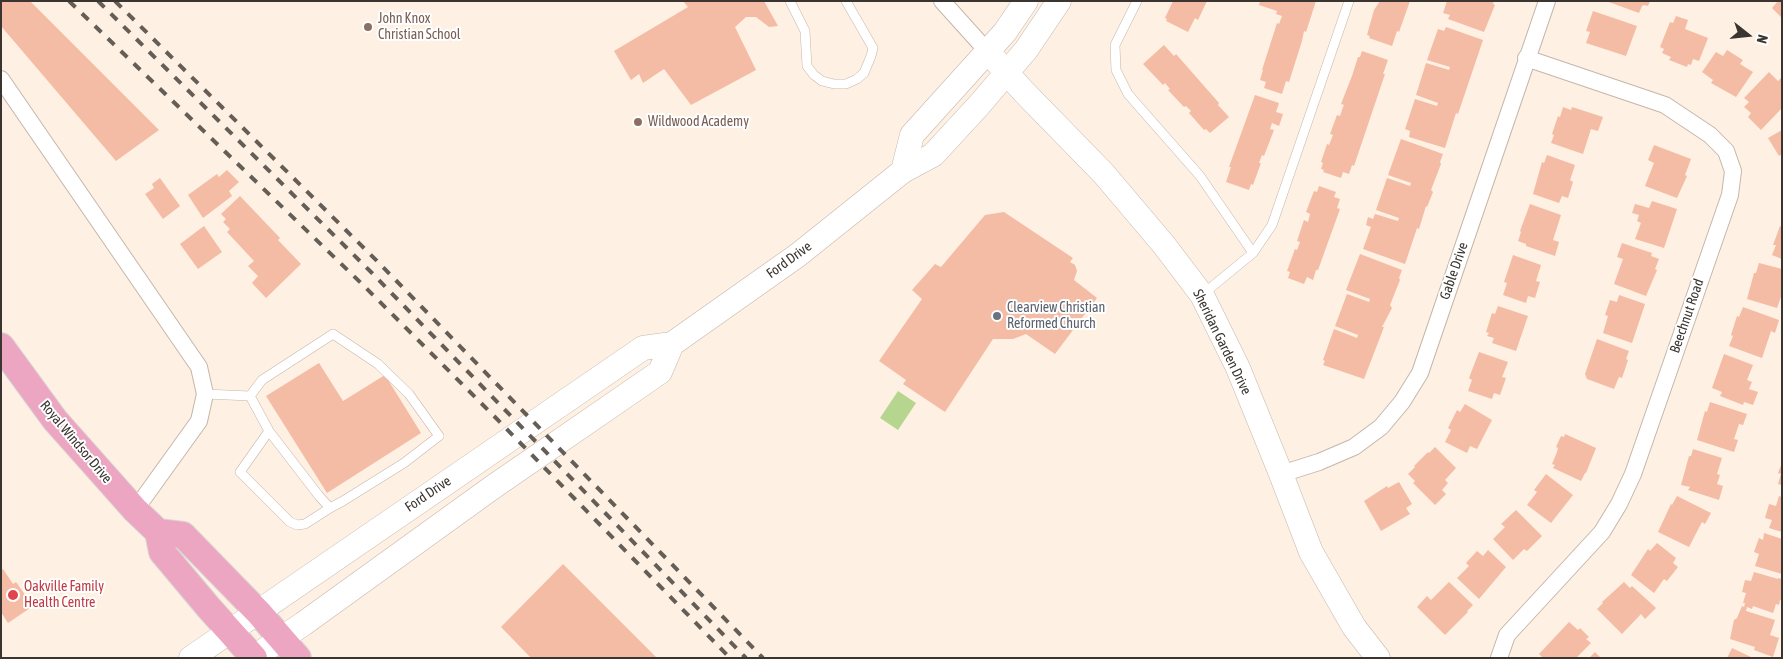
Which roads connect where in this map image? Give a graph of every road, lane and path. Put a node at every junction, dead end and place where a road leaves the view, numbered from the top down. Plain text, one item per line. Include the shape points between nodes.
1 (790, 1) edge
2 (846, 1) edge
3 (942, 1) edge
4 (1026, 1) edge
5 (1059, 1) edge
6 (1137, 1) edge
7 (1349, 1) edge
8 (1547, 1) edge
9 (988, 52) junction
10 (1526, 58) junction
11 (1007, 73) junction
12 (1, 79) edge
13 (903, 171) junction
14 (1253, 253) junction
15 (1202, 294) junction
16 (672, 344) junction
17 (1, 346) edge
18 (205, 394) junction
19 (250, 396) junction
20 (269, 431) junction
21 (1281, 474) junction
22 (330, 508) junction
23 (135, 510) junction
24 (158, 532) junction
25 (259, 613) junction
26 (229, 631) junction
27 (290, 648) edge
28 (191, 658) edge
29 (254, 658) edge
30 (1378, 658) edge
31 (1499, 658) edge

1 - 2 lane via 805,31 807,66 822,81 834,84 846,84 857,79 872,56 873,48
3 - 9 street, Sheridan Garden Drive
4 - 9 main road
5 - 11 main road, Ford Drive
6 - 14 lane via 1116,45 1116,70 1128,94 1200,176
7 - 14 lane via 1272,225
8 - 10 street, Gable Drive
9 - 11 main road, Sheridan Garden Drive
9 - 13 main road via 912,136
10 - 21 street, Gable Drive via 1420,373 1402,402 1381,426 1354,447
10 - 31 street, Beechnut Road via 1665,105 1710,135 1726,151 1733,171 1730,194 1633,474 1619,504 1602,532 1507,636
11 - 13 main road, Ford Drive via 933,155
11 - 15 main road, Sheridan Garden Drive via 1104,174
12 - 18 street via 199,367
13 - 16 main road, Ford Drive via 798,255
14 - 15 lane
15 - 21 main road, Sheridan Garden Drive via 1238,368
16 - 25 main road, Ford Drive via 643,348
16 - 27 main road via 660,372 493,487
17 - 23 main road, Royal Windsor Drive via 55,420
18 - 19 lane
18 - 23 street via 199,421
19 - 20 lane
19 - 22 lane via 262,380 333,334 378,364 409,394 439,436 404,463
20 - 22 lane
20 - 22 lane via 240,472 290,522 297,525 305,524
21 - 30 main road, Sheridan Garden Drive via 1311,552 1354,627
23 - 24 main road, Royal Windsor Drive
24 - 25 main road via 182,535
24 - 26 main road, Royal Windsor Drive via 162,552
25 - 26 main road, Ford Drive
25 - 27 main road
26 - 28 main road, Ford Drive
26 - 29 main road, Royal Windsor Drive
27 - 29 main road

